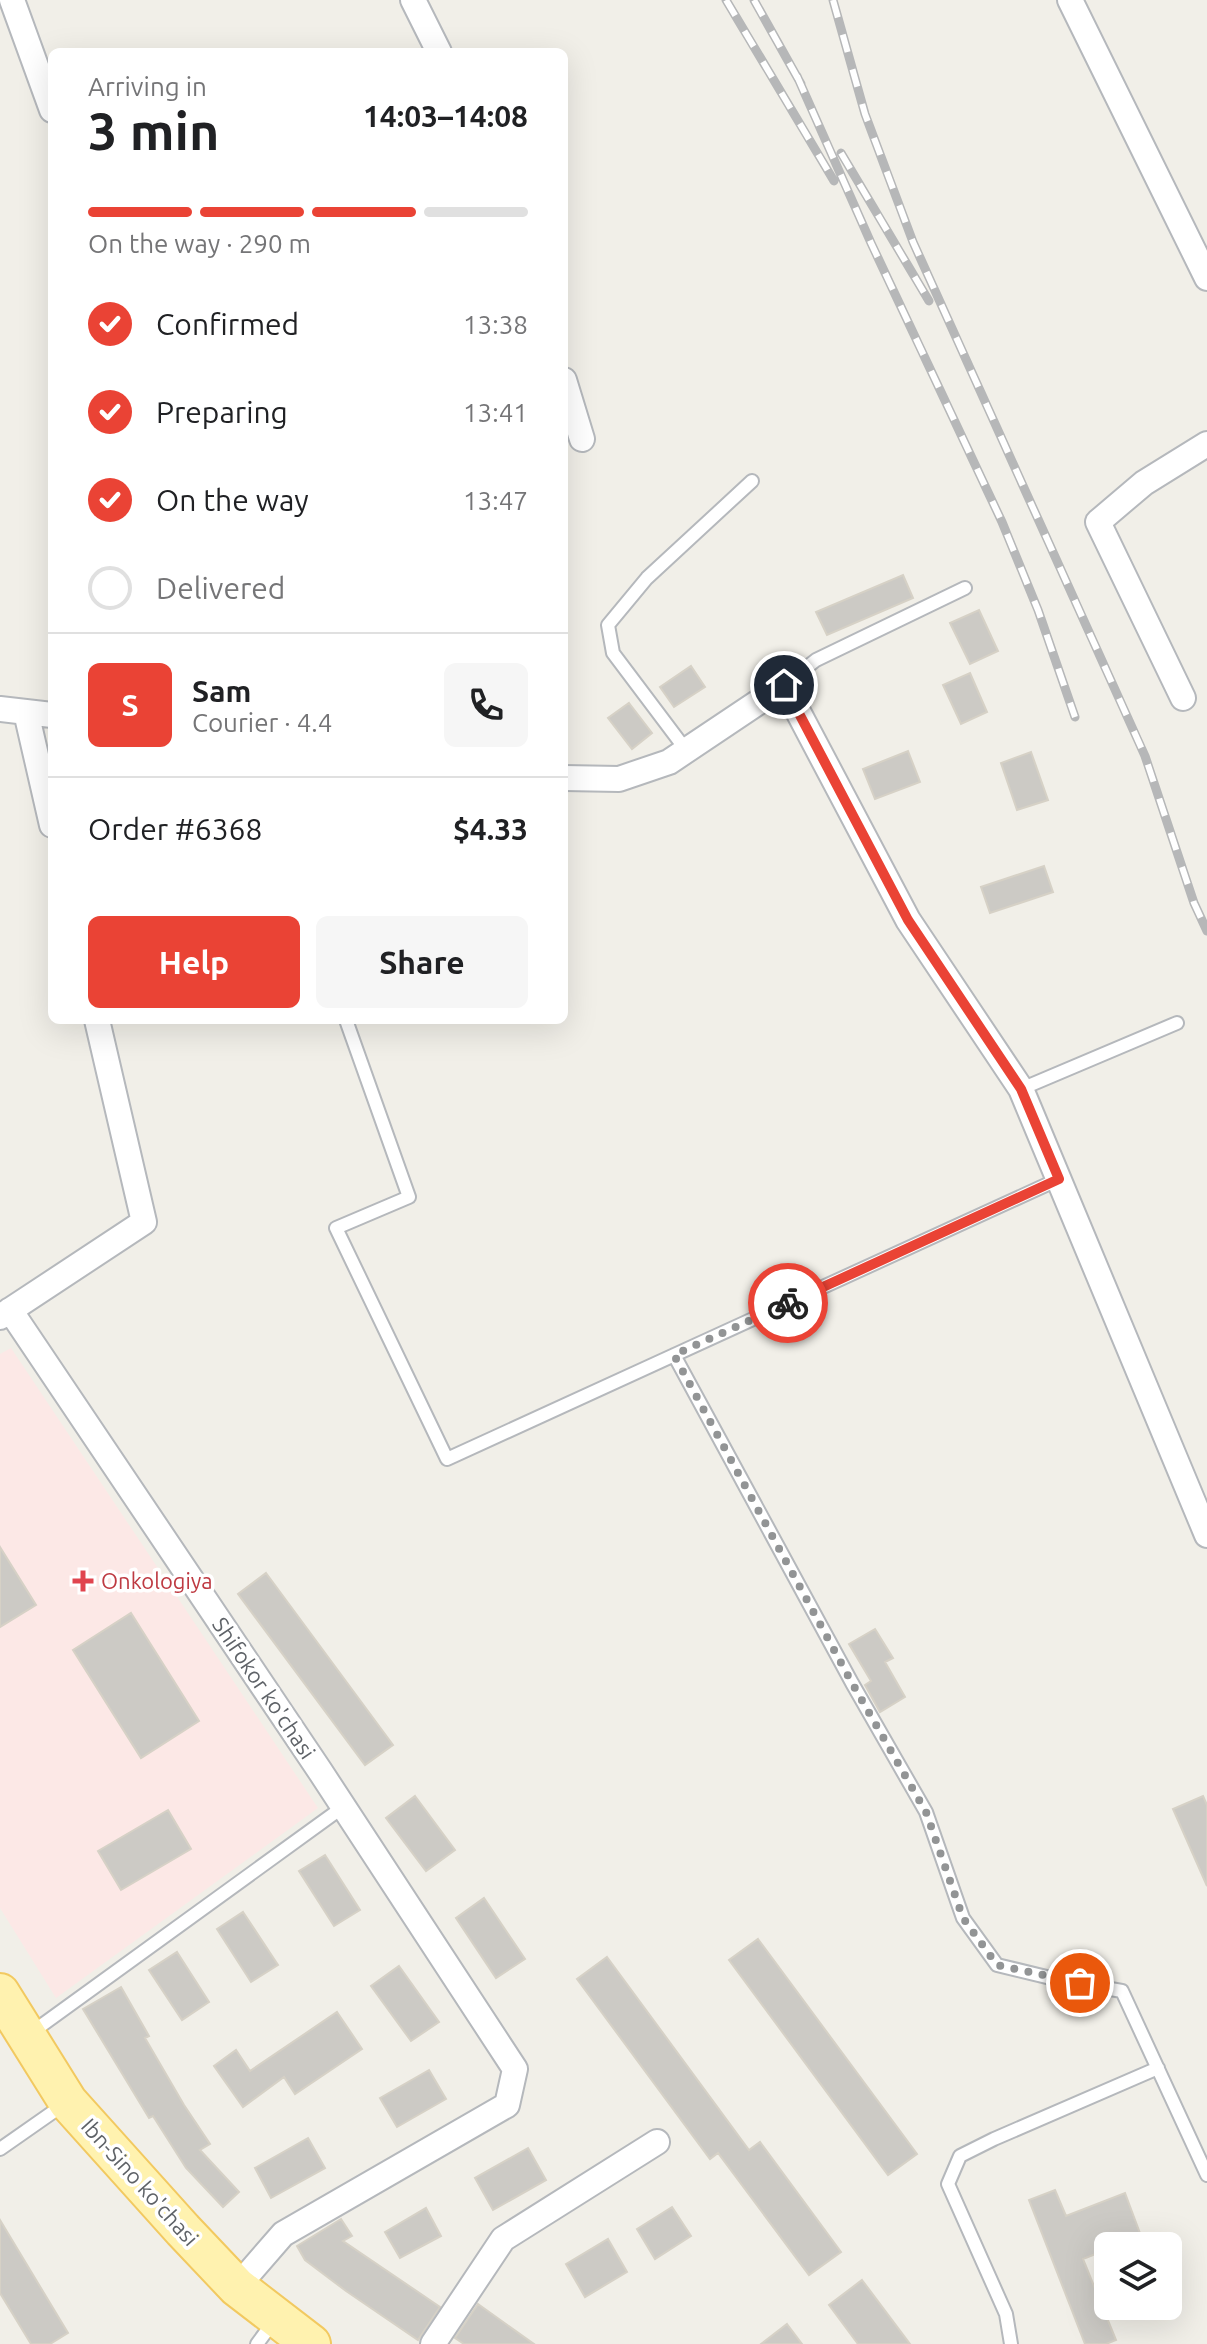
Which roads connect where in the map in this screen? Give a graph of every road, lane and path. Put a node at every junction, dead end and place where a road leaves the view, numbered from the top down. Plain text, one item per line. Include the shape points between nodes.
1 (12, 0) edge
2 (413, 0) edge
3 (1070, 0) edge
4 (437, 48) edge
5 (48, 99) edge
6 (1207, 278) edge
7 (568, 393) edge
8 (582, 439) dead end
9 (1207, 444) edge
10 (752, 481) dead end
11 (965, 588) dead end
12 (784, 685) junction
13 (1183, 698) dead end
14 (0, 709) edge
15 (26, 712) junction
16 (48, 715) edge
17 (686, 750) junction
18 (568, 778) edge
19 (48, 808) edge
20 (1177, 1023) dead end
21 (98, 1024) edge
22 (347, 1024) edge
23 (1021, 1089) junction
24 (1059, 1179) junction
25 (5, 1313) edge
26 (674, 1355) junction
27 (1207, 1535) edge
28 (343, 1807) junction
29 (0, 1993) edge
30 (27, 2036) junction
31 (1158, 2068) junction
32 (68, 2102) junction
33 (657, 2142) dead end
34 (0, 2149) edge
35 (1207, 2175) edge
36 (237, 2287) junction
37 (266, 2331) edge
38 (311, 2344) edge
39 (433, 2344) edge
40 (1011, 2344) edge

1 - 5 street
2 - 4 street
3 - 6 street
7 - 8 street
9 - 13 street via 1144,483 1098,522
10 - 17 lane via 647,578 608,625 613,653
11 - 12 lane via 816,660
12 - 17 street
12 - 23 street via 908,920
14 - 15 street
15 - 16 street
15 - 19 street
17 - 18 street via 669,762 619,779
20 - 23 lane
21 - 25 street via 144,1222
22 - 26 lane via 409,1197 336,1228 447,1459
23 - 24 street
24 - 26 lane
24 - 27 street
25 - 28 street, Shifokor ko'chasi
26 - 31 lane via 926,1812 963,1918 997,1965 1122,1991
28 - 30 lane
28 - 36 street, Shifokor ko'chasi via 515,2069 507,2105 283,2234
29 - 30 main road, Ibn-Sino ko'chasi
30 - 32 main road, Ibn-Sino ko'chasi
31 - 35 lane
31 - 40 lane via 960,2156 948,2184 1006,2314
32 - 34 lane
32 - 36 main road, Ibn-Sino ko'chasi
33 - 39 street via 503,2239
36 - 37 main road, Ibn-Sino ko'chasi
37 - 38 main road, Ibn-Sino ko'chasi

